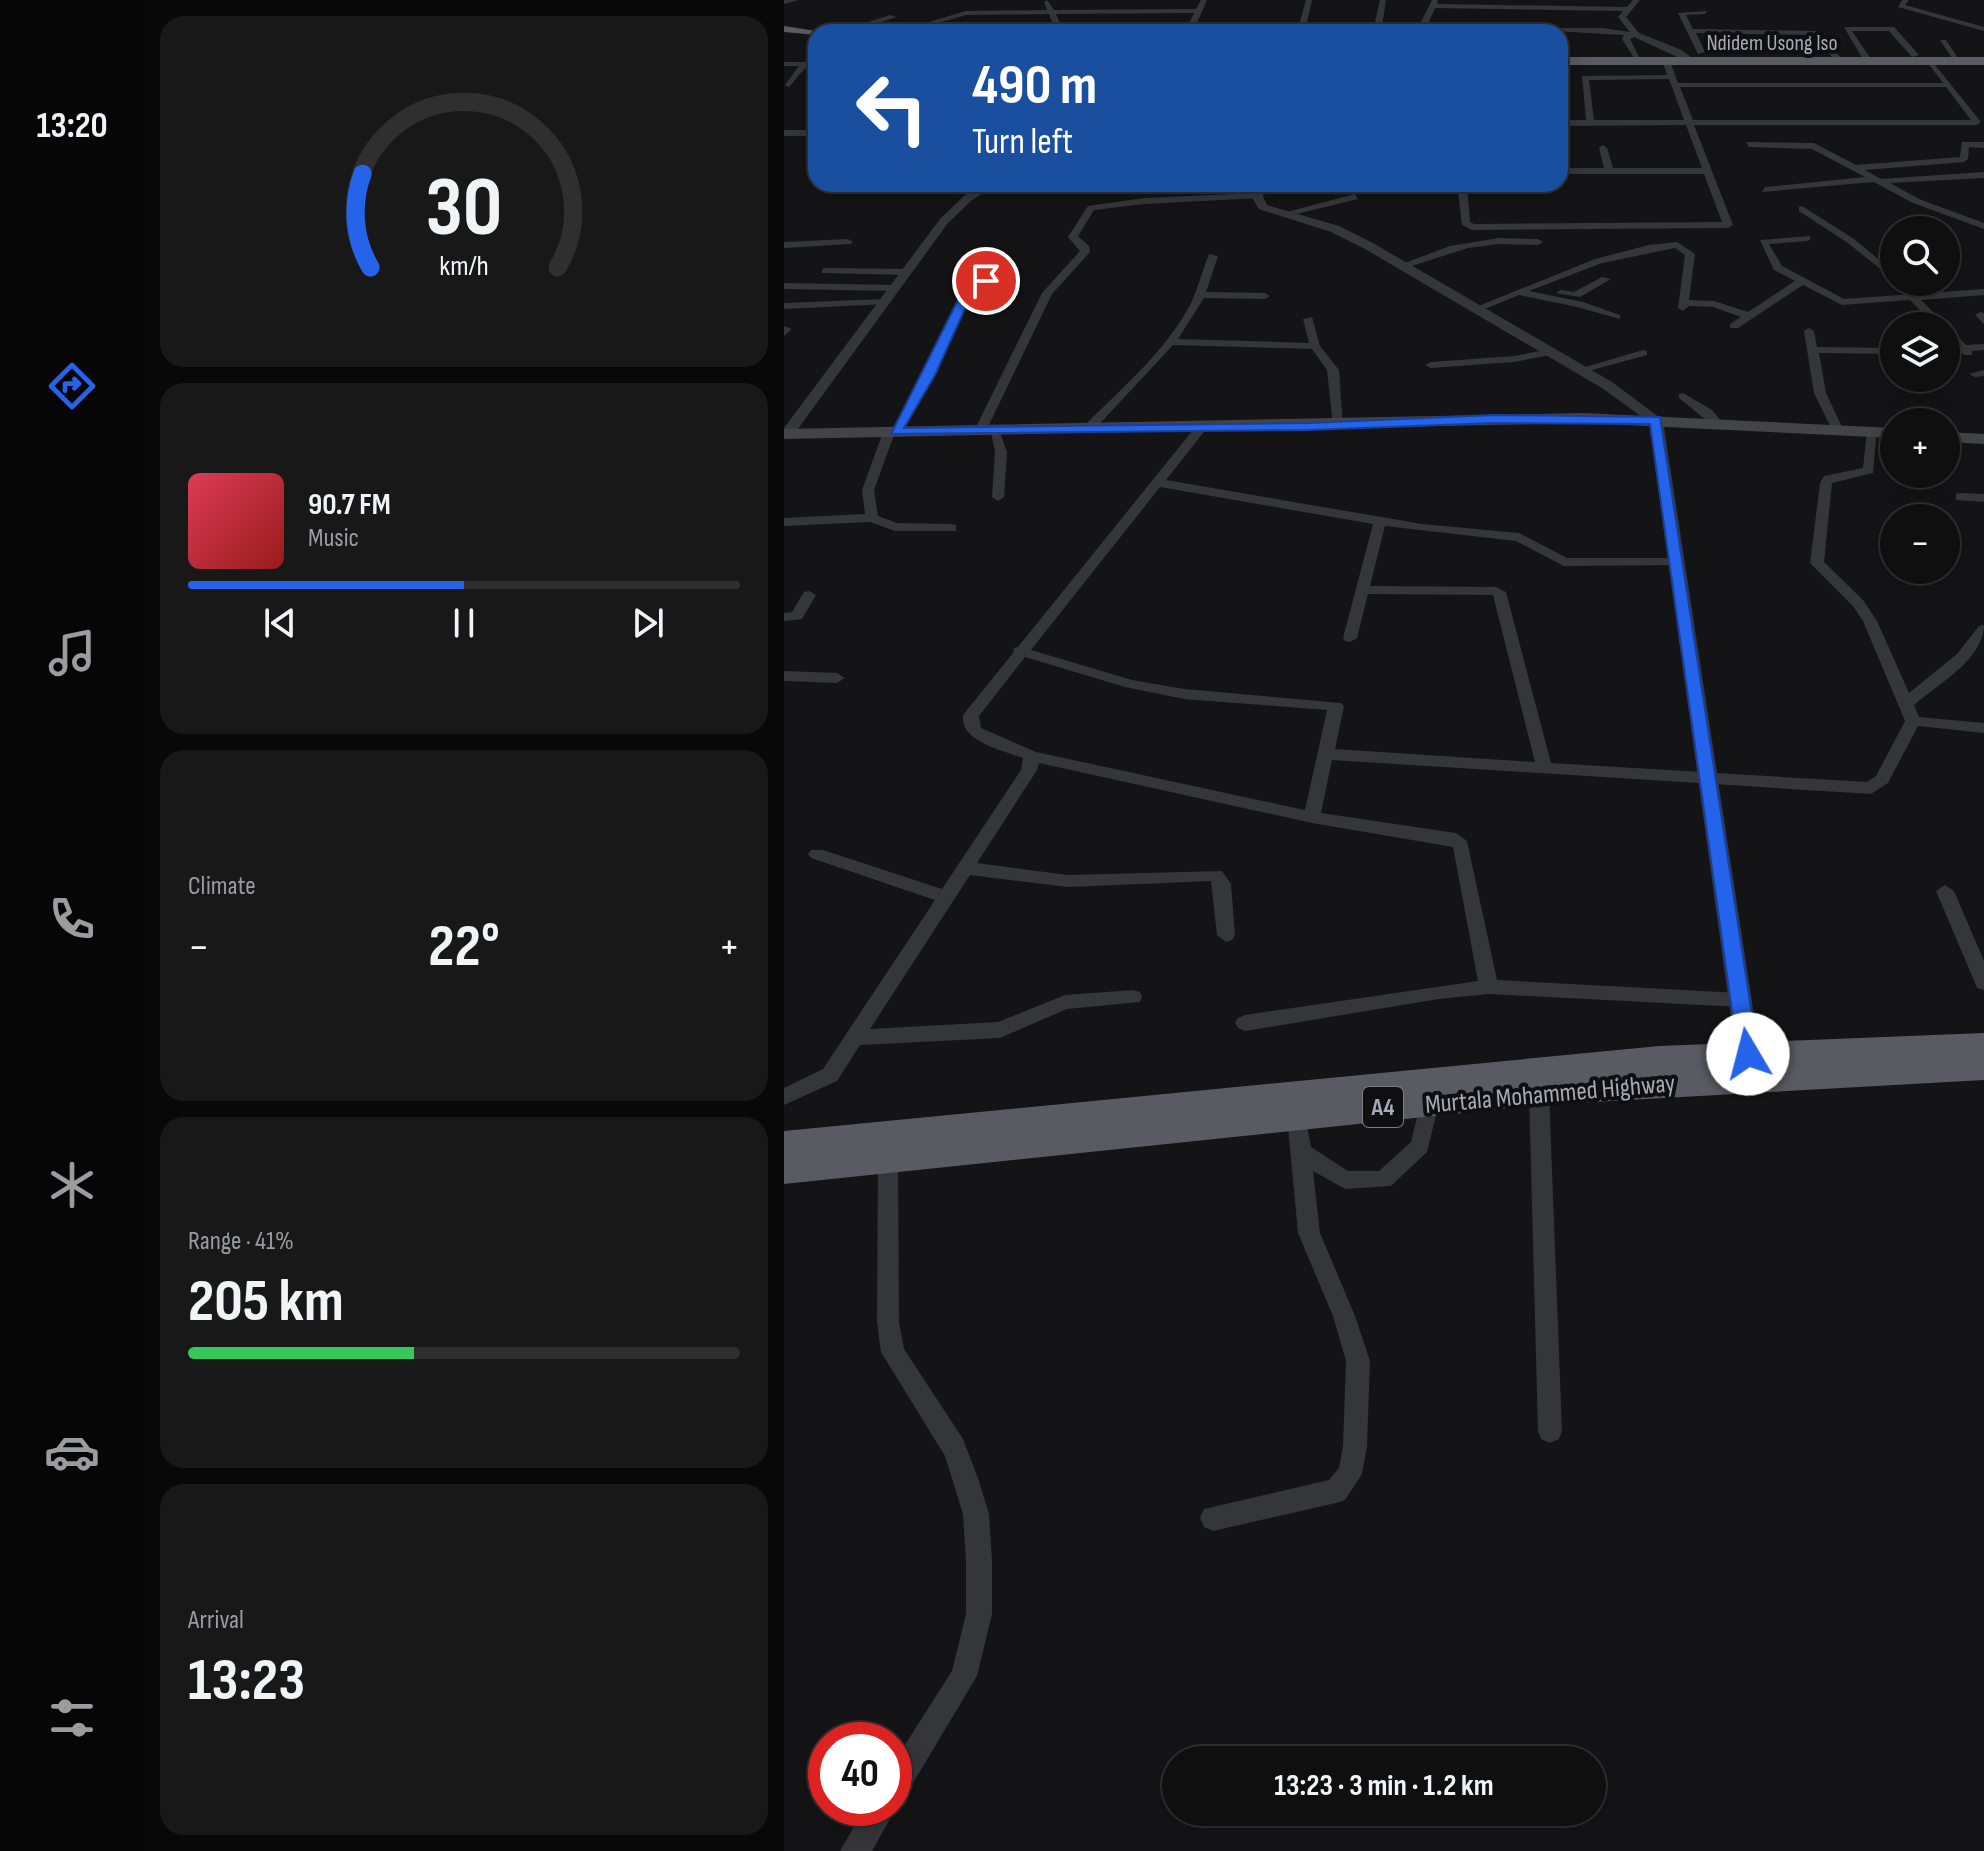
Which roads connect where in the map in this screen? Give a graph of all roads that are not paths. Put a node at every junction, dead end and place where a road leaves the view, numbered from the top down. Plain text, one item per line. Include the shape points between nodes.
1 (796, 0) edge
2 (1046, 0) edge
3 (1204, 0) edge
4 (1309, 0) edge
5 (1383, 0) edge
6 (1637, 0) edge
7 (1906, 0) edge
8 (784, 2) edge
9 (1432, 2) edge
10 (1922, 5) dead end
11 (1627, 9) junction
12 (1910, 10) junction
13 (1053, 11) junction
14 (1198, 11) junction
15 (1705, 12) dead end
16 (893, 17) dead end
17 (869, 24) edge
18 (925, 24) edge
19 (1057, 24) edge
20 (1192, 24) edge
21 (1303, 24) edge
22 (1378, 24) edge
23 (1423, 24) edge
24 (1568, 29) edge
25 (1984, 29) edge
26 (784, 31) edge
27 (1692, 31) junction
28 (808, 33) edge
29 (1632, 34) junction
30 (1943, 42) dead end
31 (1701, 52) dead end
32 (1915, 55) dead end
33 (1636, 59) junction
34 (1689, 59) junction
35 (1838, 59) junction
36 (1867, 59) junction
37 (1957, 59) junction
38 (1568, 60) edge
39 (1568, 60) edge
40 (1984, 60) edge
41 (1666, 61) junction
42 (1931, 62) junction
43 (784, 64) edge
44 (805, 64) joint
45 (1672, 81) junction
46 (789, 85) dead end
47 (1949, 85) junction
48 (1568, 123) edge
49 (1590, 123) junction
50 (1687, 123) junction
51 (784, 133) edge
52 (808, 133) edge
53 (808, 136) edge
54 (793, 143) dead end
55 (1749, 144) dead end
56 (1984, 145) edge
57 (1603, 148) dead end
58 (1855, 168) junction
59 (1568, 171) edge
60 (1609, 171) junction
61 (1707, 171) junction
62 (1984, 175) edge
63 (1780, 180) dead end
64 (1877, 180) junction
65 (1788, 188) junction
66 (1765, 190) dead end
67 (978, 192) edge
68 (1237, 192) edge
69 (1259, 192) edge
70 (1463, 192) edge
71 (1355, 197) dead end
72 (1802, 209) dead end
73 (1284, 214) junction
74 (1984, 226) edge
75 (1807, 238) dead end
76 (848, 242) dead end
77 (1538, 242) dead end
78 (784, 245) edge
79 (995, 252) dead end
80 (1213, 256) dead end
81 (1880, 265) edge
82 (1402, 266) junction
83 (826, 271) dead end
84 (906, 272) junction
85 (1606, 279) dead end
86 (1801, 282) junction
87 (784, 286) edge
88 (895, 288) junction
89 (1984, 292) edge
90 (1520, 293) junction
91 (1960, 293) edge
92 (1199, 295) junction
93 (1539, 295) junction
94 (1265, 296) dead end
95 (1916, 296) joint
96 (884, 302) junction
97 (784, 306) edge
98 (1476, 309) junction
99 (1930, 312) edge
100 (1748, 316) junction
101 (1616, 317) dead end
102 (1308, 319) dead end
103 (1734, 326) dead end
104 (1809, 331) dead end
105 (1170, 342) junction
106 (1960, 344) edge
107 (1315, 346) junction
108 (1984, 347) edge
109 (1815, 350) junction
110 (1880, 351) edge
111 (1551, 352) junction
112 (1643, 353) dead end
113 (1431, 365) dead end
114 (1581, 370) junction
115 (1683, 396) dead end
116 (1656, 420) junction
117 (1716, 422) junction
118 (1339, 425) junction
119 (1201, 428) junction
120 (1088, 429) junction
121 (1837, 429) junction
122 (987, 430) junction
123 (1873, 431) junction
124 (892, 432) junction
125 (1880, 432) edge
126 (786, 434) edge
127 (1960, 438) edge
128 (1984, 439) edge
129 (1159, 483) junction
130 (998, 497) dead end
131 (1961, 497) dead end
132 (1984, 498) edge
133 (872, 518) junction
134 (1380, 521) junction
135 (784, 522) edge
136 (951, 528) dead end
137 (1677, 561) junction
138 (1363, 590) junction
139 (809, 595) dead end
140 (784, 617) edge
141 (1984, 629) edge
142 (1350, 638) dead end
143 (1019, 651) junction
144 (784, 676) edge
145 (837, 678) dead end
146 (1906, 703) junction
147 (1913, 721) junction
148 (1984, 728) edge
149 (1327, 754) junction
150 (1032, 756) junction
151 (1544, 767) junction
152 (1708, 776) junction
153 (1312, 817) junction
154 (817, 854) dead end
155 (967, 868) junction
156 (1945, 891) dead end
157 (946, 897) junction
158 (1226, 935) dead end
159 (1984, 983) edge
160 (1489, 987) junction
161 (1133, 997) dead end
162 (1740, 1000) junction
163 (1245, 1023) dead end
164 (854, 1038) junction
165 (1984, 1045) edge
166 (1748, 1054) junction
167 (1984, 1068) edge
168 (1539, 1092) junction
169 (784, 1097) edge
170 (1297, 1116) junction
171 (1427, 1118) junction
172 (784, 1145) edge
173 (1301, 1152) junction
174 (888, 1159) junction
175 (784, 1170) edge
176 (1550, 1431) dead end
177 (1213, 1518) dead end
178 (912, 1759) edge
179 (871, 1826) edge
180 (855, 1851) edge

1 - 8 street
2 - 13 street
3 - 14 street
4 - 21 street
5 - 22 street
6 - 11 street
7 - 12 street via 1900,6
9 - 11 street
9 - 23 street
10 - 12 street
11 - 29 street via 1622,20
12 - 25 street
13 - 14 street
13 - 18 street via 959,14
13 - 19 street
14 - 20 street
15 - 27 street via 1682,13
16 - 17 street
24 - 29 street
26 - 28 highway
27 - 31 street
27 - 35 street via 1818,33
29 - 33 street via 1626,39
29 - 34 street
30 - 37 street
32 - 36 street via 1891,29 1847,29
33 - 34 highway, Ndidem Usong Iso
33 - 38 highway, Ndidem Usong Iso
34 - 35 highway, Ndidem Usong Iso
35 - 36 highway, Ndidem Usong Iso
36 - 37 highway, Ndidem Usong Iso
37 - 40 highway, Ndidem Usong Iso
39 - 41 highway, Ndidem Usong Iso
40 - 42 highway, Ndidem Usong Iso
41 - 42 highway, Ndidem Usong Iso
41 - 45 street
42 - 47 street
43 - 44 street
44 - 46 street
45 - 47 street
45 - 49 street via 1585,78
45 - 50 street
47 - 50 street via 1977,122
48 - 49 street
49 - 50 street
50 - 61 street
51 - 52 street
53 - 54 street
55 - 58 street via 1814,146
56 - 58 street via 1965,144 1964,159
57 - 60 street
58 - 64 street
59 - 60 street
60 - 61 street
61 - 70 street via 1726,217 1724,227 1472,227 1465,223
62 - 64 street
63 - 65 street
64 - 65 street
64 - 74 street
65 - 66 street
67 - 84 street via 944,221
68 - 122 street via 1091,208 1073,237 1085,252 1047,293
69 - 73 street via 1263,207
71 - 73 street
72 - 81 street
73 - 82 street via 1346,233
75 - 86 street via 1763,242 1778,268
76 - 78 street
77 - 82 street via 1497,239 1459,244
79 - 124 street via 986,281 963,300 929,375
80 - 92 street
82 - 98 street
83 - 84 street
84 - 88 street
85 - 93 street via 1576,295 1553,290
86 - 95 street via 1842,302
86 - 100 street
87 - 88 street
88 - 96 street
89 - 91 street
90 - 93 street
90 - 98 street
90 - 100 street via 1601,258 1677,245 1690,254 1685,305 1714,304
92 - 94 street
92 - 105 street
93 - 101 street
95 - 99 street
96 - 97 street
96 - 126 street
98 - 111 street
100 - 103 street
102 - 107 street
104 - 109 street
105 - 107 street
105 - 120 street
106 - 108 street via 1966,350
107 - 118 street via 1333,370
109 - 110 street
109 - 121 street via 1820,393
111 - 113 street
111 - 114 street
112 - 114 street
114 - 116 street
115 - 117 street
116 - 117 main road
116 - 118 main road
116 - 137 street
117 - 121 main road
118 - 119 main road
119 - 120 main road
119 - 129 street
120 - 122 main road
121 - 123 main road
122 - 124 main road
122 - 130 street via 1001,452
123 - 125 main road
123 - 146 street via 1869,470 1826,483 1816,558 1870,621
124 - 126 main road
124 - 133 street via 868,490
127 - 128 main road
129 - 134 street
129 - 143 street
131 - 132 street
133 - 135 street
133 - 136 street via 895,527
134 - 137 street via 1519,537 1564,562
134 - 138 street
137 - 152 street
138 - 142 street
138 - 151 street via 1501,595
139 - 140 street via 797,616
141 - 146 street via 1962,657
143 - 149 street via 1184,694 1336,706
143 - 150 street via 971,715 970,724 975,732
144 - 145 street
146 - 147 street
147 - 148 street
147 - 152 street via 1882,779 1871,788
149 - 151 street
149 - 153 street
150 - 153 street
150 - 155 street via 1029,770
151 - 152 street
152 - 162 street
153 - 160 street via 1456,839
154 - 157 street
155 - 157 street
155 - 158 street via 1068,881 1216,875 1222,884
156 - 159 street
157 - 164 street
160 - 162 street
160 - 163 street
161 - 164 street via 1065,1002 991,1032
162 - 166 street
164 - 169 street via 830,1075
165 - 166 highway, Murtala Mohammed Highway / A4
166 - 172 highway, Murtala Mohammed Highway / A4 via 1659,1058
167 - 168 highway, Murtala Mohammed Highway / A4
168 - 171 highway, Murtala Mohammed Highway / A4
168 - 176 street
170 - 171 highway, Murtala Mohammed Highway / A4
170 - 173 street
170 - 174 highway, Murtala Mohammed Highway / A4
171 - 173 street via 1420,1146 1384,1180 1345,1180
173 - 177 street via 1314,1251 1358,1361 1350,1474 1336,1491
174 - 175 highway, Murtala Mohammed Highway / A4
174 - 178 street via 888,1322 893,1352 954,1448 976,1514 979,1561 979,1614 964,1676
179 - 180 street

